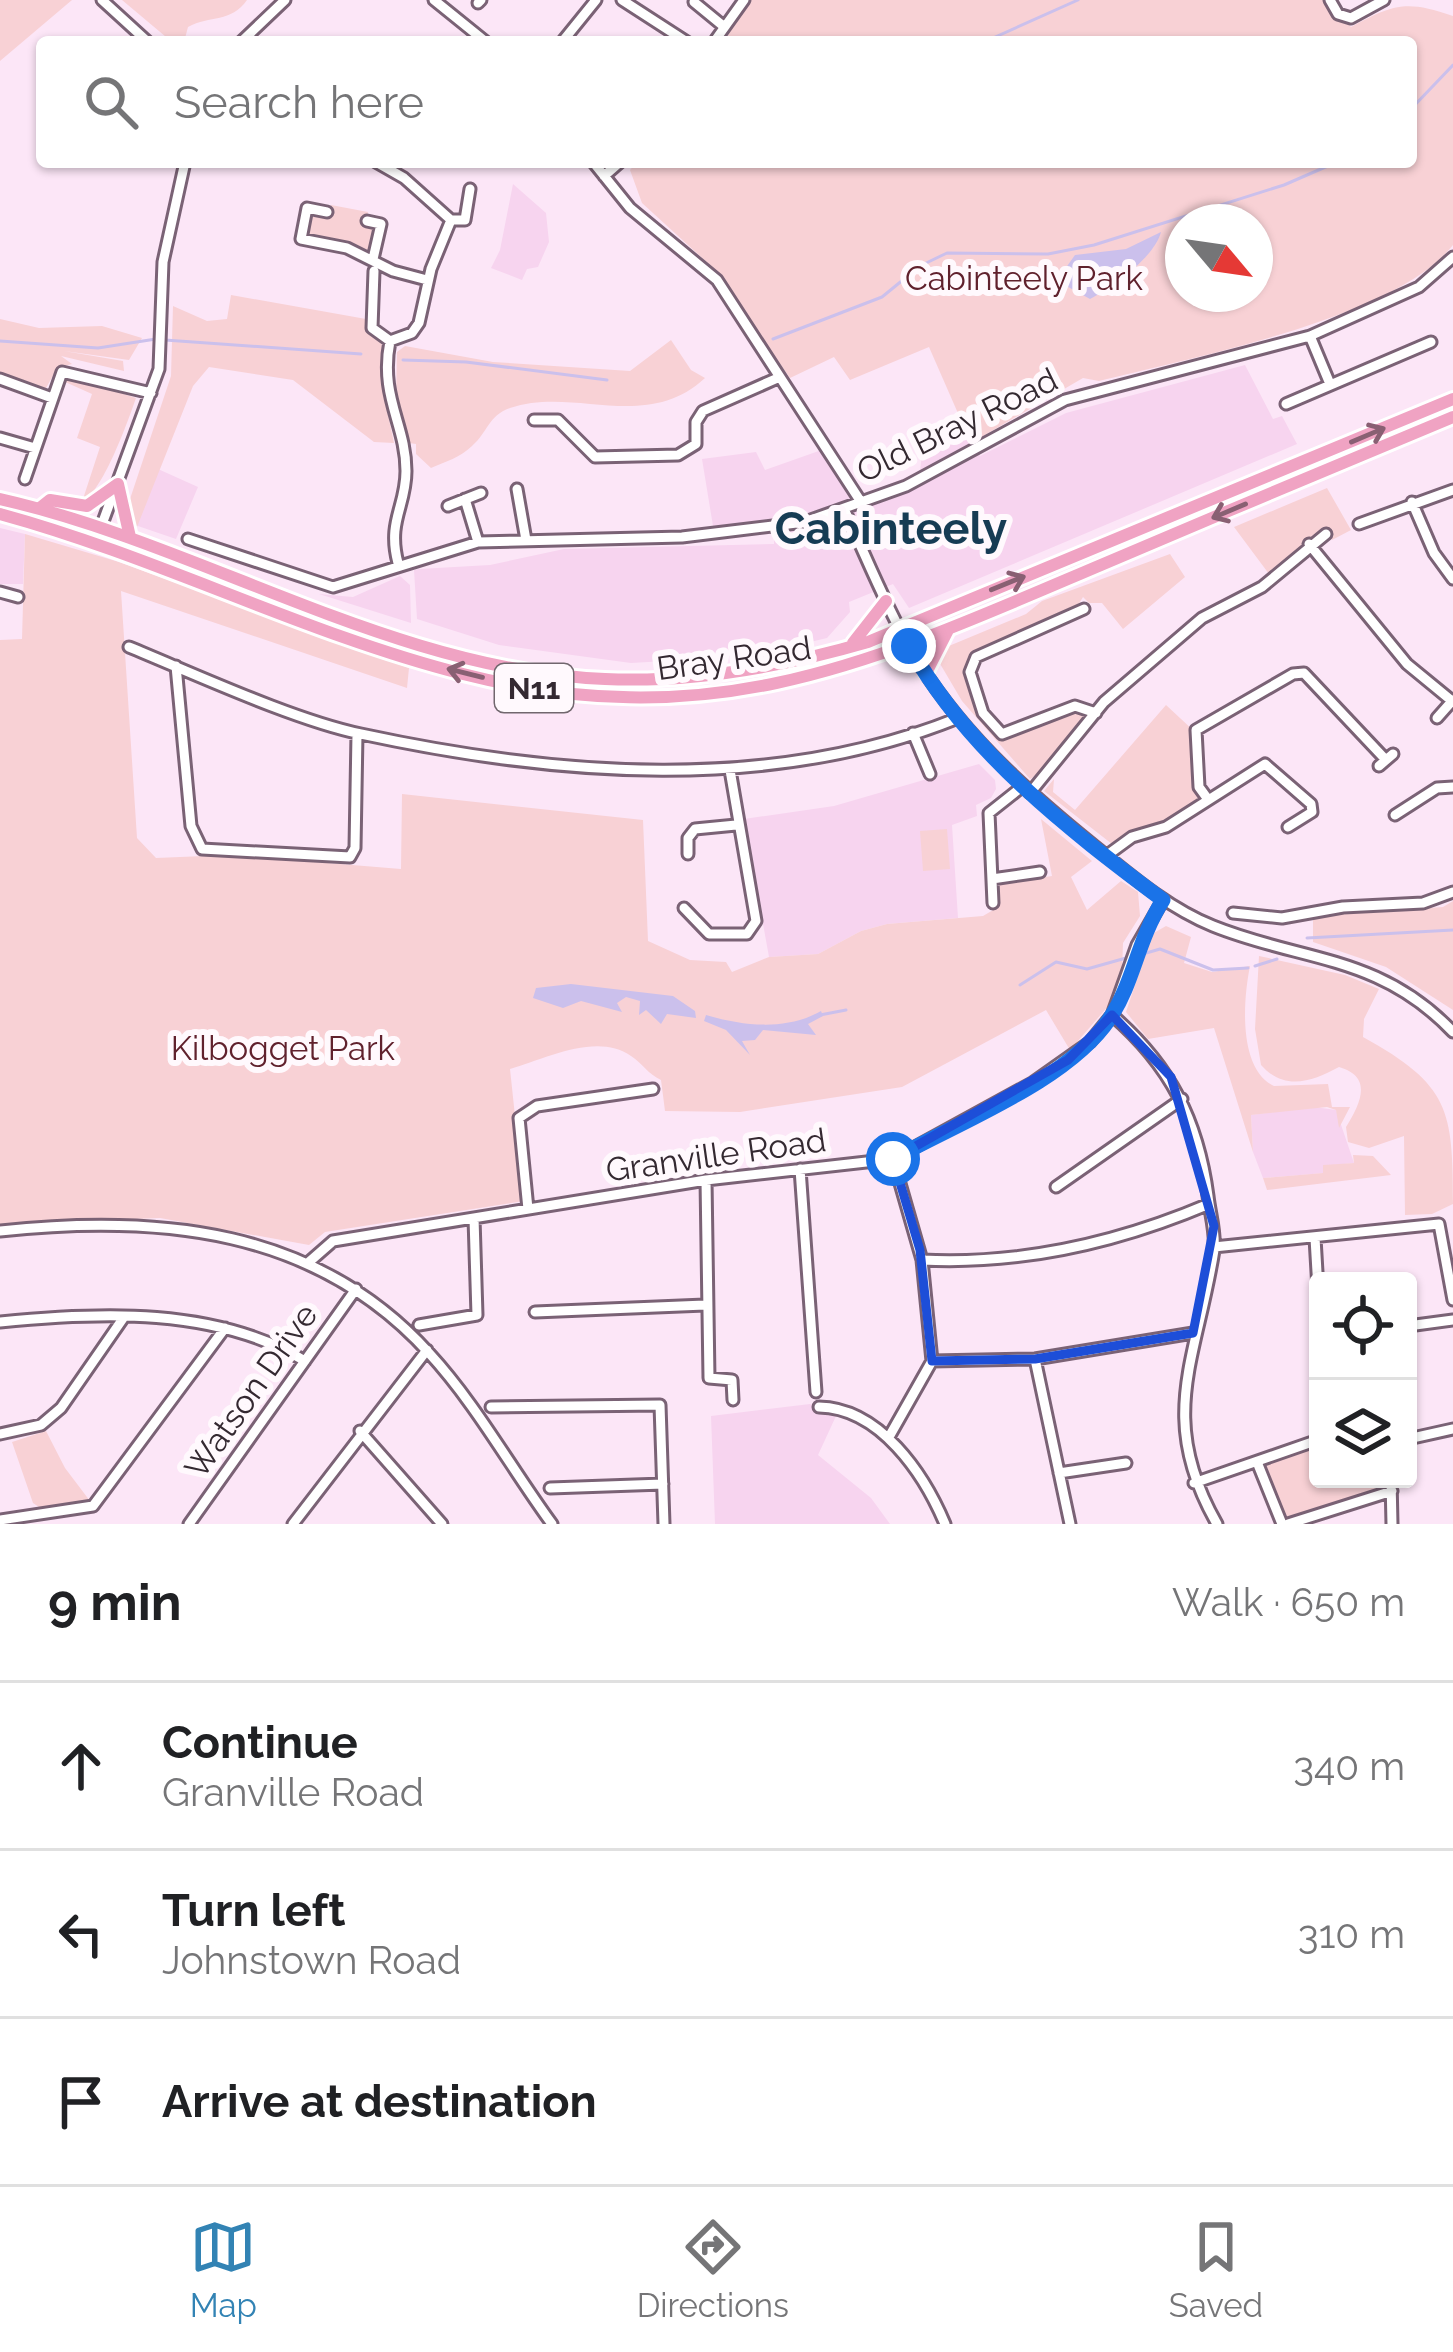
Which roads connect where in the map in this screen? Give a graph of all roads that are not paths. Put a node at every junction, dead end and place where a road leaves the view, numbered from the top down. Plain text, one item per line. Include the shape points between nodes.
1 (102, 0) edge
2 (286, 0) edge
3 (434, 0) edge
4 (596, 0) edge
5 (622, 0) edge
6 (744, 0) edge
7 (1330, 0) edge
8 (1384, 0) edge
9 (694, 2) edge
10 (120, 6) edge
11 (722, 26) junction
12 (143, 36) edge
13 (247, 36) edge
14 (479, 36) edge
15 (567, 36) edge
16 (678, 36) edge
17 (717, 36) edge
18 (184, 168) edge
19 (386, 168) edge
20 (598, 168) edge
21 (613, 168) edge
22 (604, 176) junction
23 (470, 189) dead end
24 (327, 212) dead end
25 (451, 220) junction
26 (367, 221) dead end
27 (1451, 264) edge
28 (374, 265) junction
29 (427, 280) junction
30 (1310, 336) junction
31 (390, 341) junction
32 (1431, 342) dead end
33 (780, 376) junction
34 (0, 379) edge
35 (1330, 383) junction
36 (151, 393) junction
37 (52, 398) junction
38 (1453, 399) edge
39 (1286, 404) dead end
40 (1453, 417) edge
41 (534, 420) dead end
42 (0, 437) edge
43 (35, 448) junction
44 (25, 479) dead end
45 (118, 484) junction
46 (517, 490) dead end
47 (1453, 490) edge
48 (481, 493) dead end
49 (0, 499) edge
50 (465, 499) junction
51 (861, 502) junction
52 (1412, 502) junction
53 (448, 506) dead end
54 (40, 508) junction
55 (844, 509) junction
56 (0, 514) edge
57 (61, 514) junction
58 (1359, 524) dead end
59 (56, 529) junction
60 (1326, 534) dead end
61 (99, 535) junction
62 (130, 538) junction
63 (188, 539) dead end
64 (526, 540) junction
65 (478, 542) junction
66 (1309, 544) junction
67 (398, 563) junction
68 (1453, 579) edge
69 (0, 592) edge
70 (18, 597) dead end
71 (886, 601) junction
72 (1084, 609) dead end
73 (899, 627) junction
74 (949, 629) junction
75 (129, 646) dead end
76 (909, 646) junction
77 (847, 648) junction
78 (176, 666) junction
79 (926, 673) junction
80 (1452, 701) edge
81 (1096, 713) junction
82 (958, 718) junction
83 (1437, 718) dead end
84 (913, 733) junction
85 (357, 734) junction
86 (1386, 760) dead end
87 (730, 770) junction
88 (930, 774) dead end
89 (1453, 787) edge
90 (1026, 790) junction
91 (1207, 798) junction
92 (1395, 815) dead end
93 (736, 825) junction
94 (1288, 827) dead end
95 (688, 854) dead end
96 (1106, 856) junction
97 (1040, 872) dead end
98 (992, 879) junction
99 (1453, 892) edge
100 (1163, 900) junction
101 (993, 903) dead end
102 (684, 908) dead end
103 (1233, 914) dead end
104 (1112, 1016) junction
105 (1447, 1020) edge
106 (1453, 1031) edge
107 (653, 1089) dead end
108 (1181, 1099) junction
109 (893, 1159) junction
110 (800, 1169) junction
111 (706, 1180) junction
112 (1056, 1187) dead end
113 (1209, 1204) junction
114 (528, 1209) junction
115 (473, 1218) junction
116 (0, 1231) edge
117 (1315, 1238) junction
118 (1214, 1247) junction
119 (922, 1259) junction
120 (309, 1262) junction
121 (1317, 1272) edge
122 (356, 1288) junction
123 (1453, 1300) edge
124 (705, 1305) junction
125 (535, 1312) dead end
126 (124, 1317) junction
127 (1453, 1320) edge
128 (0, 1322) edge
129 (419, 1325) dead end
130 (1417, 1325) edge
131 (225, 1328) junction
132 (1193, 1333) junction
133 (427, 1350) junction
134 (1035, 1359) junction
135 (305, 1361) junction
136 (932, 1361) junction
137 (816, 1392) dead end
138 (733, 1400) dead end
139 (491, 1406) dead end
140 (819, 1407) dead end
141 (1453, 1429) edge
142 (361, 1431) junction
143 (0, 1434) edge
144 (889, 1436) junction
145 (1417, 1437) edge
146 (1309, 1443) edge
147 (1257, 1462) junction
148 (1126, 1463) dead end
149 (1059, 1473) junction
150 (1194, 1483) junction
151 (663, 1484) junction
152 (550, 1488) dead end
153 (1384, 1488) edge
154 (1392, 1488) edge
155 (434, 1512) junction
156 (0, 1520) edge
157 (188, 1524) edge
158 (293, 1524) edge
159 (424, 1524) edge
160 (442, 1524) edge
161 (552, 1524) edge
162 (664, 1524) edge
163 (945, 1524) edge
164 (1070, 1524) edge
165 (1216, 1524) edge
166 (1285, 1524) edge
167 (1392, 1524) edge

1 - 10 street
2 - 13 street
3 - 14 street
4 - 15 street
5 - 16 street
6 - 11 street
7 - 8 street via 1352,18
9 - 11 street
10 - 12 street
11 - 17 street
18 - 36 street via 163,262
19 - 25 street
20 - 22 street
21 - 22 street
22 - 33 street via 717,280
23 - 25 street via 465,220
24 - 28 street via 307,208 301,239
25 - 29 street
26 - 28 street via 381,224
27 - 30 street, Old Bray Road
28 - 29 street
28 - 31 street via 372,328
29 - 31 street via 412,333
30 - 35 street
30 - 51 street, Old Bray Road via 1051,406 906,486
31 - 67 street via 388,401 406,464 392,522
32 - 35 street
33 - 41 street via 704,412 696,444 678,455 595,457 558,421
33 - 51 street
34 - 37 street
35 - 39 street
36 - 37 street via 66,370
36 - 45 street
37 - 43 street
73 -> 38 highway, Bray Road / N11
40 -> 74 highway, Bray Road / N11
42 - 43 street
43 - 44 street
45 - 54 highway via 87,506 50,500
45 - 61 street
45 - 62 highway
46 - 64 street
47 - 52 street
48 - 50 street
49 - 54 highway, Bray Road / N11
50 - 53 street
50 - 65 street
51 - 55 street, Old Bray Road
52 - 58 street
52 - 68 street
54 - 57 highway, Bray Road / N11
55 - 64 street, Old Bray Road via 764,531
55 - 71 street
56 - 59 highway, Bray Road / N11
57 - 59 highway
57 - 61 highway, Bray Road / N11
59 - 61 highway, Bray Road / N11
60 - 66 street
61 - 62 highway, Bray Road / N11
76 -> 61 highway, Bray Road / N11 via 819,676 712,694 552,691 387,651
62 - 77 highway, Bray Road / N11 via 397,635 485,661 602,680 676,678
63 - 67 street, Old Bray Road via 333,587
64 - 65 street, Old Bray Road
65 - 67 street, Old Bray Road
66 - 80 street via 1407,664
66 - 81 street via 1262,587 1202,619
69 - 70 street
71 - 73 street
71 - 77 highway
72 - 81 street via 976,657 970,672 983,713 1002,734 1075,706
73 - 76 street
73 - 77 highway, Bray Road / N11
74 - 76 highway, Bray Road / N11
74 - 79 highway
75 - 78 street
76 - 79 street
78 - 85 street
78 - 85 street via 191,826 202,849 350,857
79 - 82 street
80 - 83 street
81 - 90 street
82 - 84 street
82 - 90 street
84 - 87 street
84 - 88 street
85 - 87 street via 548,762
86 - 91 street via 1304,673 1293,674 1196,730 1199,787
87 - 93 street
89 - 92 street via 1437,788
90 - 96 street
90 - 98 street via 989,813
91 - 94 street via 1271,764 1311,803 1312,812
91 - 96 street
93 - 95 street via 695,829
93 - 102 street via 756,922 747,934 709,934
96 - 100 street
97 - 98 street
98 - 101 street
99 - 103 street via 1424,903 1282,918
100 - 104 street, Granville Road
100 - 105 street via 1214,926 1353,966
104 - 108 street via 1157,1059
104 - 109 street, Granville Road via 1068,1060
105 - 106 street
107 - 114 street via 536,1106 519,1118
108 - 112 street
108 - 113 street
109 - 110 street, Granville Road
109 - 119 street
110 - 111 street, Granville Road
110 - 137 street
111 - 114 street, Granville Road
111 - 124 street
113 - 118 street
113 - 119 street via 1079,1249
114 - 115 street, Granville Road
115 - 120 street, Granville Road via 333,1240
115 - 129 street via 477,1315
116 - 120 street via 179,1226
117 - 118 street
117 - 121 street
117 - 123 street via 1439,1225
118 - 132 street
119 - 136 street
120 - 122 street
122 - 133 street
122 - 135 street, Watson Drive
124 - 125 street
124 - 138 street via 709,1378 732,1380
126 - 128 street
126 - 131 street
126 - 143 street via 61,1408 41,1425
127 - 130 street
131 - 135 street
131 - 156 street via 93,1506
132 - 134 street
132 - 150 street via 1182,1426
133 - 142 street
133 - 161 street
134 - 136 street
134 - 149 street
135 - 157 street, Watson Drive
136 - 144 street
139 - 151 street via 655,1402 662,1408
140 - 144 street
141 - 145 street
142 - 155 street
142 - 158 street
144 - 163 street
146 - 147 street
147 - 150 street
147 - 166 street
148 - 149 street
149 - 164 street
150 - 165 street
151 - 152 street
151 - 162 street
153 - 166 street
154 - 167 street
155 - 159 street
155 - 160 street

